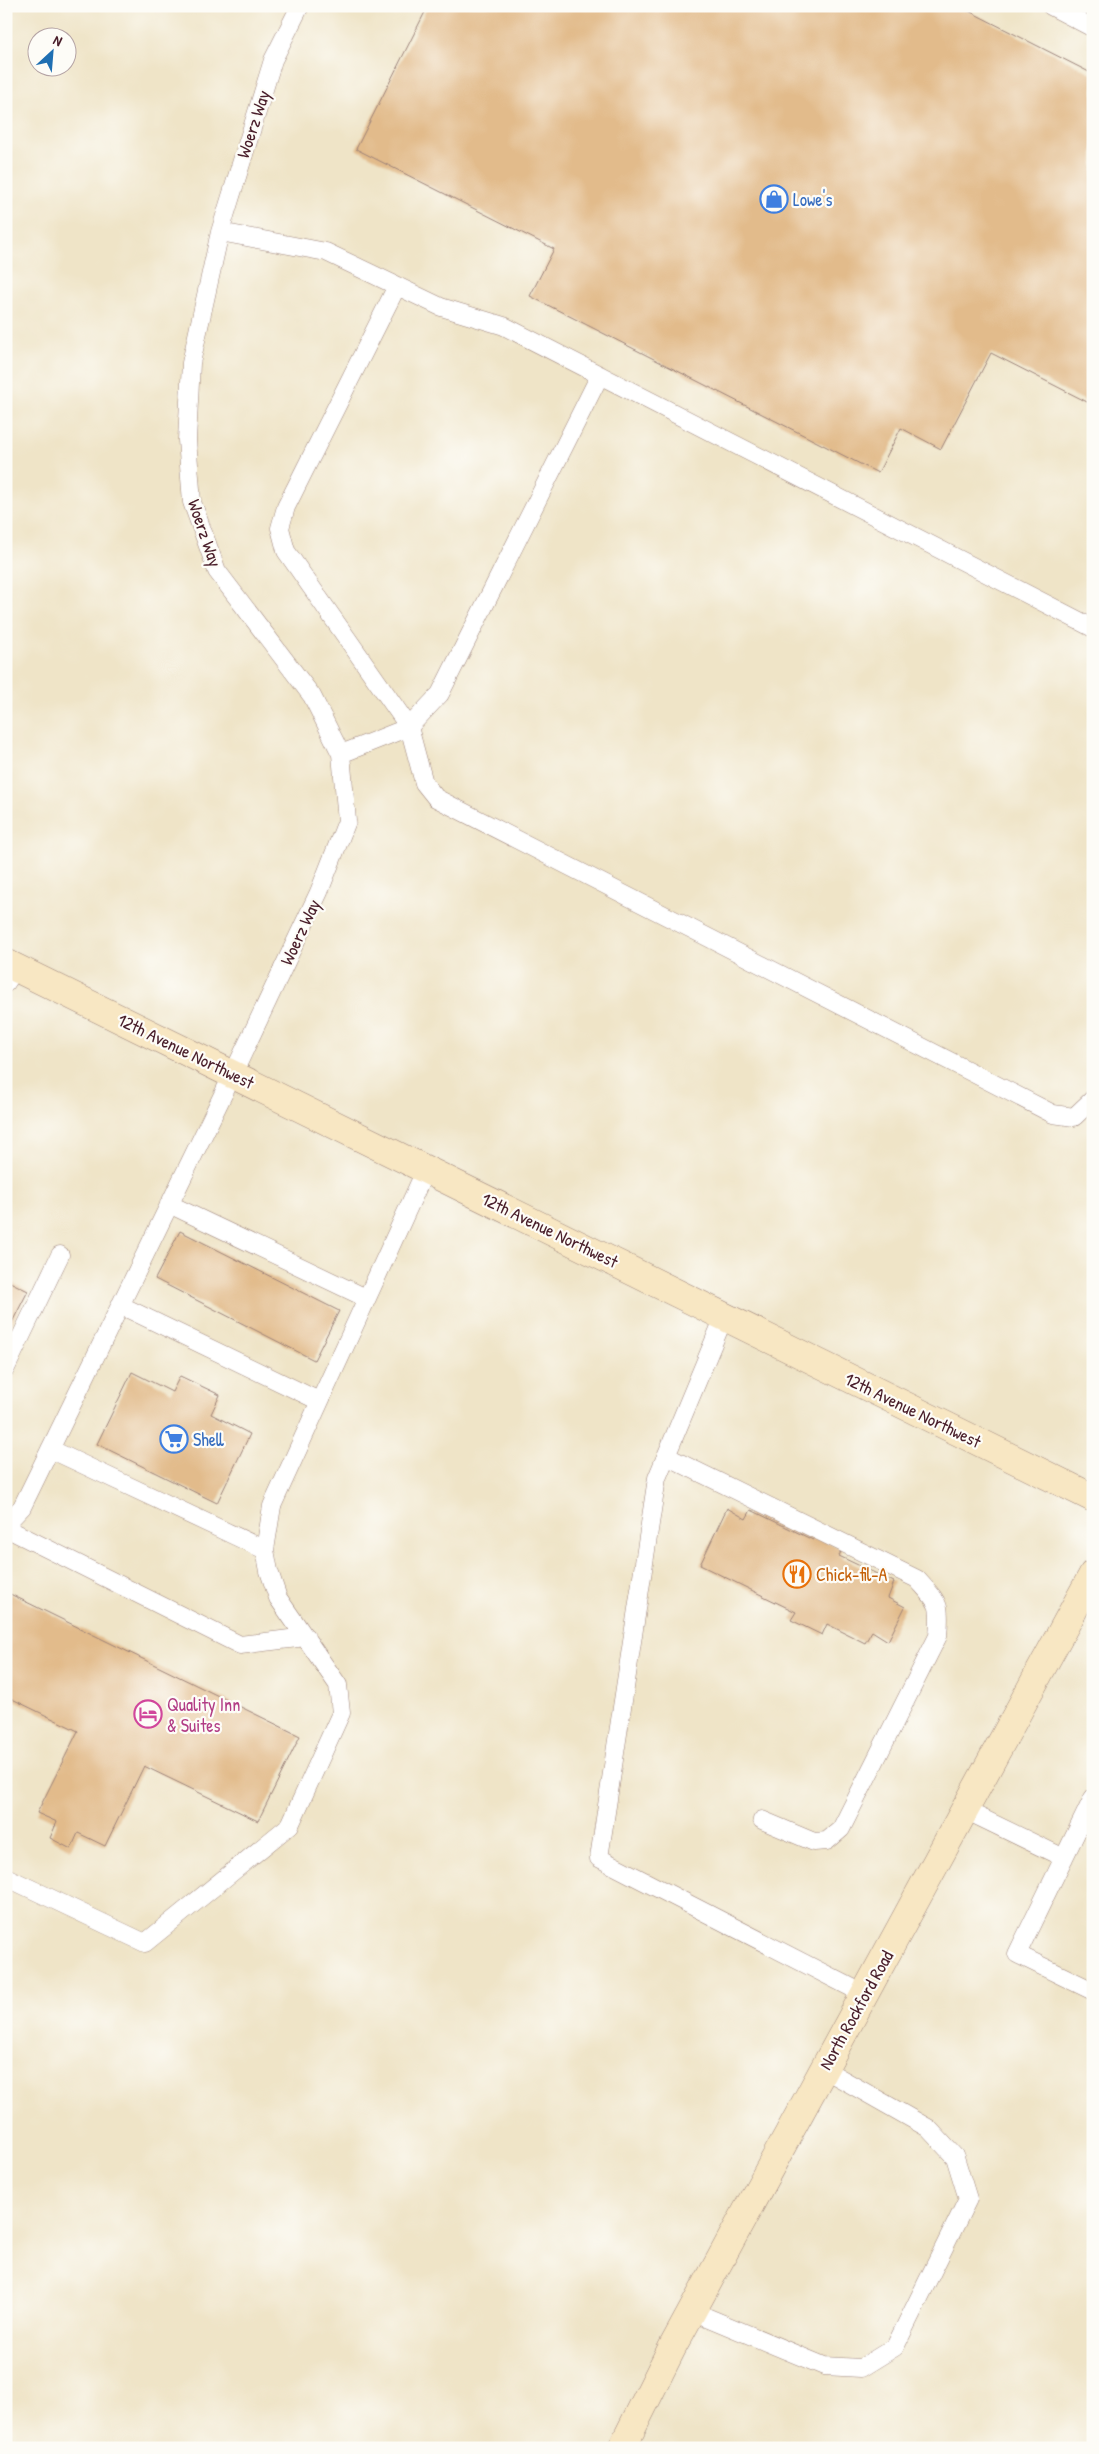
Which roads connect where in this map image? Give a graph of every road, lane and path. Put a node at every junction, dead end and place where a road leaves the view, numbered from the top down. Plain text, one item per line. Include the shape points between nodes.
1 (300, 6) edge
2 (1051, 6) edge
3 (1093, 28) edge
4 (220, 232) junction
5 (397, 286) junction
6 (600, 375) junction
7 (1093, 628) edge
8 (409, 727) junction
9 (340, 754) junction
10 (9, 971) edge
11 (233, 1074) junction
12 (1093, 1099) edge
13 (426, 1169) junction
14 (169, 1204) junction
15 (60, 1255) dead end
16 (366, 1298) junction
17 (120, 1305) junction
18 (724, 1316) junction
19 (6, 1368) edge
20 (319, 1401) junction
21 (50, 1449) junction
22 (666, 1456) junction
23 (1093, 1498) edge
24 (6, 1526) edge
25 (265, 1550) junction
26 (1093, 1574) edge
27 (306, 1637) junction
28 (1093, 1798) edge
29 (964, 1810) junction
30 (762, 1820) dead end
31 (1064, 1858) junction
32 (6, 1877) edge
33 (1093, 1991) edge
34 (864, 1994) junction
35 (824, 2069) junction
36 (692, 2311) junction
37 (622, 2448) edge

1 - 4 lane, Woerz Way via 273,60
2 - 3 lane
4 - 5 lane via 326,252
4 - 9 lane, Woerz Way via 191,363 187,440 192,502 217,571 312,696
5 - 6 lane via 441,307 504,326
5 - 8 lane via 286,507 280,528 286,551
6 - 7 lane
6 - 8 lane via 440,694
8 - 9 lane
8 - 12 lane via 424,783 436,798 1053,1114 1074,1117
9 - 11 lane, Woerz Way via 348,821 319,892
10 - 11 main road, 12th Avenue Northwest
11 - 13 main road, 12th Avenue Northwest
11 - 14 lane, Woerz Way
13 - 16 lane
13 - 18 main road, 12th Avenue Northwest
14 - 16 lane
14 - 17 lane, Woerz Way
15 - 19 lane
16 - 20 lane
17 - 20 lane
17 - 21 lane, Woerz Way
18 - 22 lane
18 - 23 main road, 12th Avenue Northwest
20 - 25 lane via 272,1506
21 - 24 lane, Woerz Way via 22,1507
21 - 25 lane
22 - 30 lane via 917,1579 938,1603 938,1636 841,1829 827,1842 814,1842
22 - 34 lane via 657,1478 599,1858
24 - 27 lane via 240,1645
25 - 27 lane via 278,1598
26 - 29 main road, North Rockford Road
27 - 32 lane via 338,1684 340,1713 290,1825 145,1943
28 - 31 lane
29 - 31 lane
29 - 34 main road, North Rockford Road
31 - 33 lane via 1017,1954
34 - 35 main road, North Rockford Road
35 - 36 main road, North Rockford Road
35 - 36 lane via 928,2128 955,2157 968,2199 895,2347 861,2368 824,2366
36 - 37 main road, North Rockford Road

